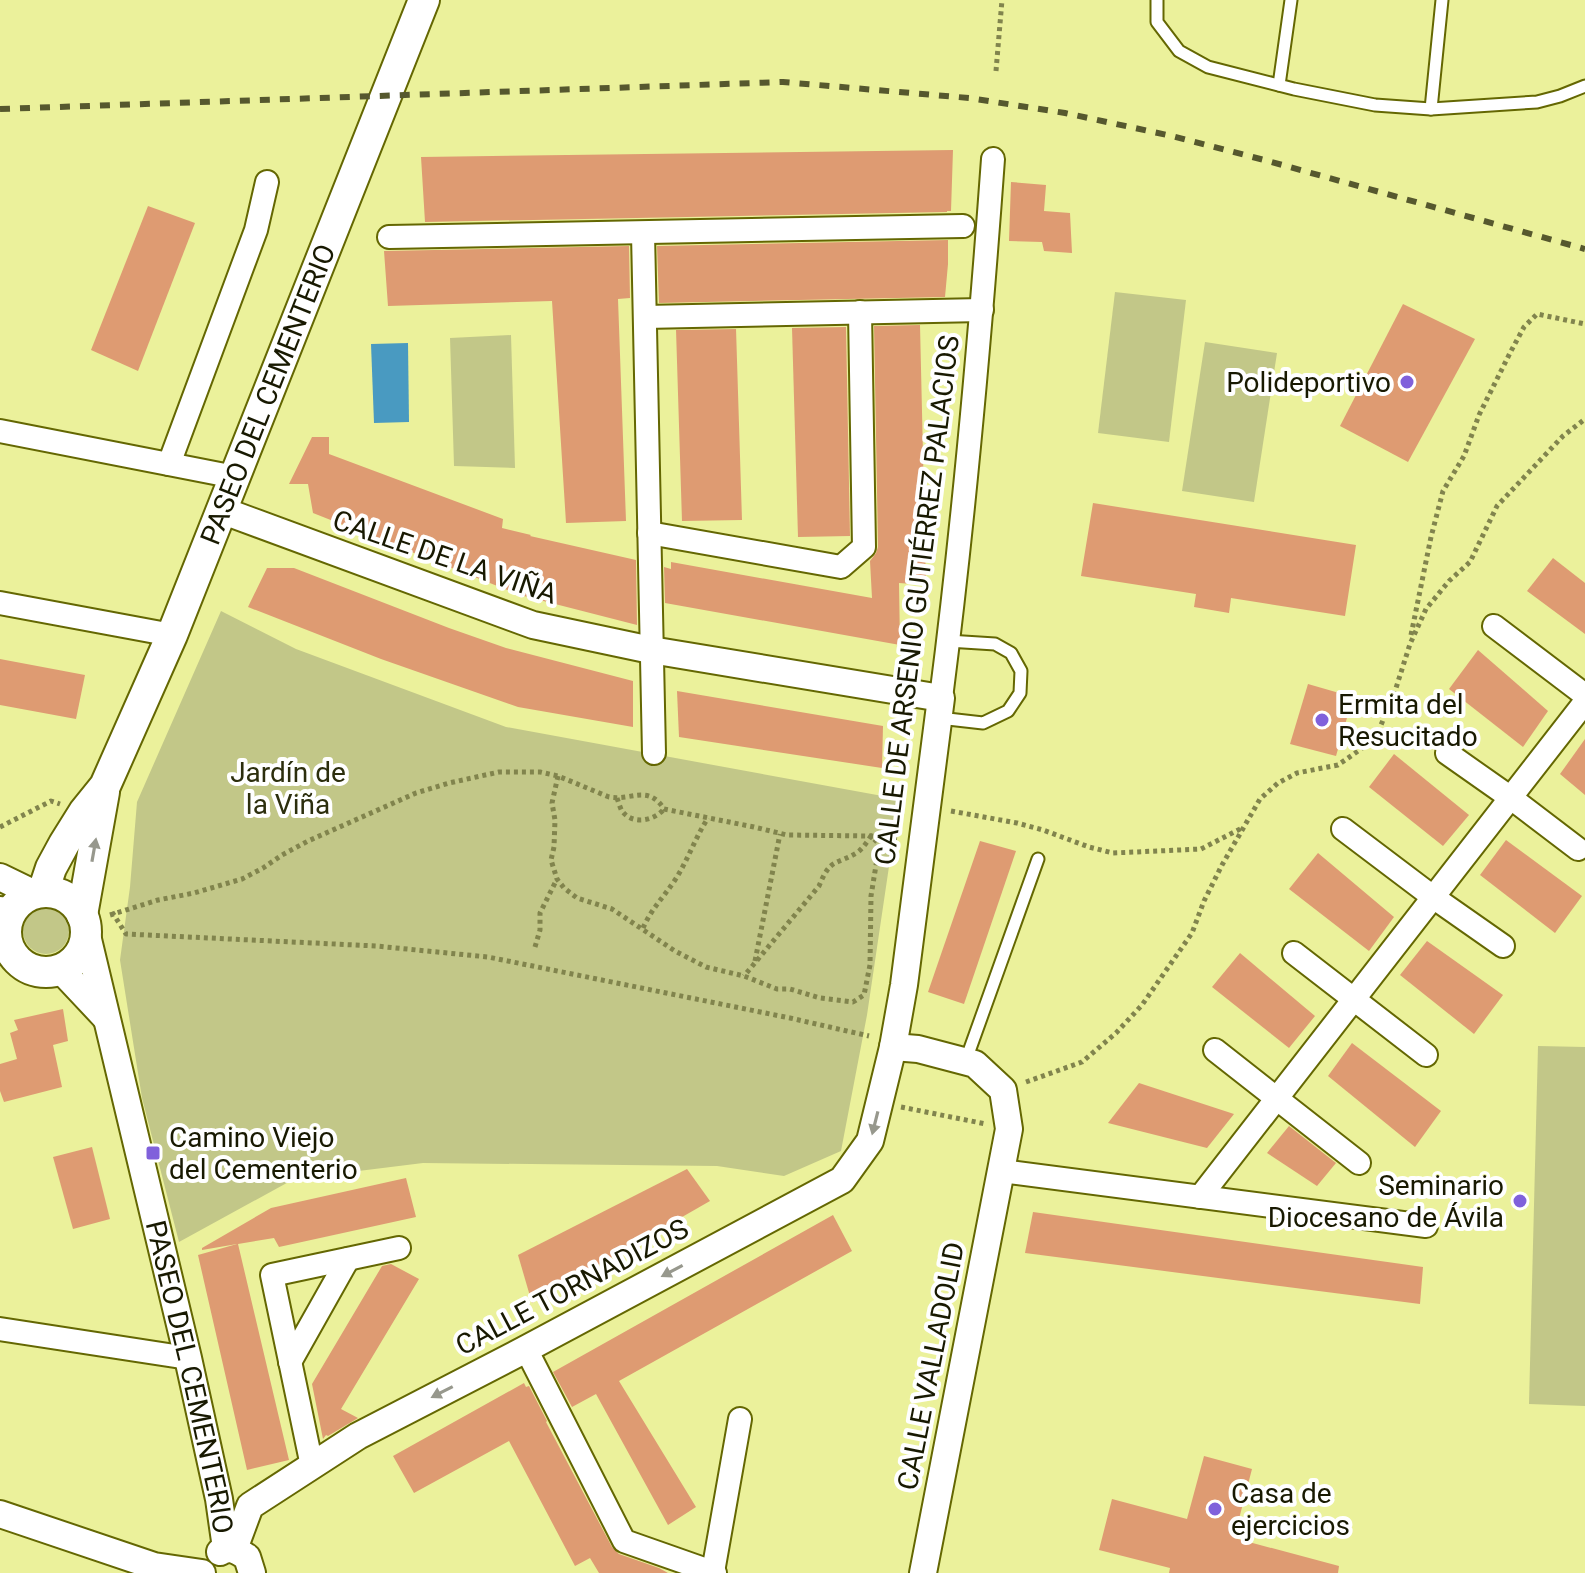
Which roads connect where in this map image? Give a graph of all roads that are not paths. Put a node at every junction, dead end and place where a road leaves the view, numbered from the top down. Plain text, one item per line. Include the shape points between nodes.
1 (424, 0) edge
2 (1157, 0) edge
3 (1291, 0) edge
4 (1442, 0) edge
5 (1279, 85) junction
6 (1585, 86) edge
7 (1431, 109) junction
8 (993, 159) dead end
9 (267, 182) dead end
10 (963, 226) dead end
11 (643, 233) junction
12 (389, 237) dead end
13 (982, 310) junction
14 (860, 312) junction
15 (645, 317) junction
16 (0, 431) edge
17 (169, 464) junction
18 (235, 477) junction
19 (221, 510) junction
20 (649, 533) junction
21 (0, 603) edge
22 (1494, 626) dead end
23 (172, 635) junction
24 (948, 641) junction
25 (651, 650) junction
26 (1585, 695) edge
27 (1585, 702) edge
28 (939, 708) junction
29 (654, 753) dead end
30 (1447, 753) dead end
31 (105, 786) junction
32 (1511, 798) junction
33 (1343, 829) dead end
34 (1578, 849) dead end
35 (1038, 859) dead end
36 (0, 877) edge
37 (39, 893) junction
38 (1433, 897) junction
39 (4, 921) edge
40 (91, 921) junction
41 (1503, 946) dead end
42 (1294, 953) dead end
43 (60, 969) junction
44 (11, 970) edge
45 (1353, 1000) junction
46 (108, 1021) junction
47 (881, 1048) junction
48 (1215, 1050) dead end
49 (1426, 1055) dead end
50 (965, 1061) junction
51 (1277, 1098) junction
52 (1359, 1163) dead end
53 (1001, 1171) junction
54 (1200, 1197) junction
55 (1426, 1226) dead end
56 (399, 1248) dead end
57 (348, 1259) junction
58 (0, 1329) edge
59 (526, 1349) junction
60 (188, 1358) junction
61 (290, 1362) junction
62 (740, 1419) dead end
63 (312, 1466) junction
64 (0, 1514) edge
65 (230, 1549) junction
66 (204, 1573) edge
67 (252, 1573) edge
68 (714, 1573) edge
69 (923, 1573) edge

1 - 18 main road, PASEO DEL CEMENTERIO
2 - 5 lane via 1157,22 1179,51 1208,67
3 - 5 lane
4 - 7 lane
5 - 7 lane via 1375,105
6 - 7 lane via 1537,102
8 - 13 street, CALLE DE ARSENIO GUTIÉRREZ PALACIOS
9 - 17 street via 256,230
10 - 11 street
11 - 12 street
11 - 15 street
13 - 14 street
13 - 24 street, CALLE DE ARSENIO GUTIÉRREZ PALACIOS
14 - 15 street
14 - 20 street via 864,547 841,567
15 - 20 street
16 - 17 street
17 - 18 street
18 - 19 main road, PASEO DEL CEMENTERIO
19 - 23 main road, PASEO DEL CEMENTERIO
19 - 25 street, CALLE DE LA VIÑA via 533,625
20 - 25 street
21 - 23 street
22 - 26 street
23 - 31 main road, PASEO DEL CEMENTERIO
24 - 28 street, CALLE DE ARSENIO GUTIÉRREZ PALACIOS
24 - 28 lane via 995,644 1011,653 1021,671 1020,693 1008,711 983,723
25 - 28 street, CALLE DE LA VIÑA
25 - 29 street
27 - 32 street
28 - 47 street, CALLE DE ARSENIO GUTIÉRREZ PALACIOS via 904,985
30 - 32 street
31 - 37 main road, PASEO DEL CEMENTERIO via 84,812
40 -> 31 main road, PASEO DEL CEMENTERIO
32 - 34 street
32 - 38 street
33 - 38 street
35 - 50 lane
36 - 37 street
37 - 39 main road via 19,903
37 - 40 main road via 66,898
38 - 41 street
38 - 45 street
39 - 44 main road via 15,957
40 - 43 main road via 79,954
40 - 46 street, PASEO DEL CEMENTERIO
42 - 45 street
43 - 44 main road
43 - 46 street, PASEO DEL CEMENTERIO
45 - 49 street
45 - 51 street
46 - 60 street, PASEO DEL CEMENTERIO
47 - 50 street, CALLE VALLADOLID via 918,1049
47 -> 59 street, CALLE TORNADIZOS via 880,1103 870,1141 842,1180
48 - 51 street
50 - 53 street, CALLE VALLADOLID via 1003,1090 1009,1129
51 - 52 street
51 - 54 street
53 - 54 street
53 - 69 street, CALLE VALLADOLID
54 - 55 street
56 - 57 street
57 - 61 street
57 - 61 street via 272,1275
58 - 60 street
59 -> 63 street, CALLE TORNADIZOS via 358,1436
59 - 68 street via 624,1541
60 - 65 street, PASEO DEL CEMENTERIO
61 - 63 street
62 - 68 street
63 - 65 street, CALLE TORNADIZOS via 250,1506
64 - 66 street via 154,1566
65 - 66 street, CALLE TORNADIZOS via 210,1557
65 - 67 street via 247,1557

